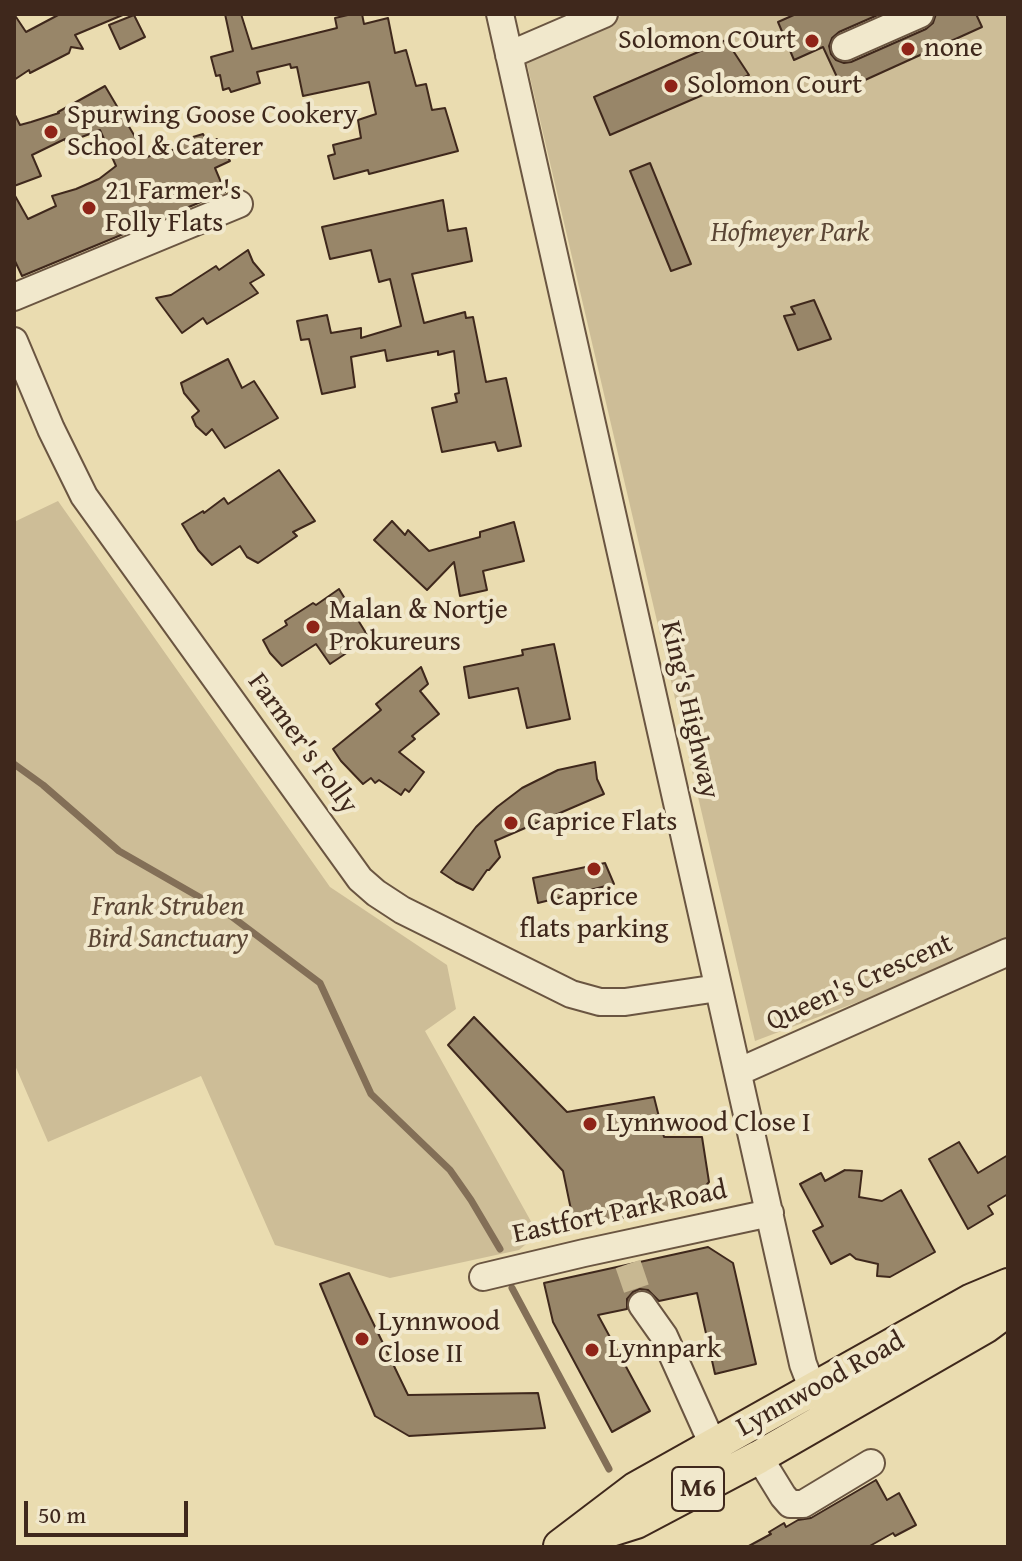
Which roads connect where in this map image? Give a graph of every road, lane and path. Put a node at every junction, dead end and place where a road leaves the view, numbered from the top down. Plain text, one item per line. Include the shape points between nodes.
1 (500, 14) edge
2 (604, 14) edge
3 (920, 14) edge
4 (845, 47) dead end
5 (509, 55) junction
6 (239, 204) dead end
7 (14, 297) edge
8 (14, 341) edge
9 (1008, 952) edge
10 (718, 988) junction
11 (738, 1072) junction
12 (770, 1213) junction
13 (483, 1277) dead end
14 (1008, 1285) edge
15 (642, 1305) tunnel mouth
16 (1008, 1310) edge
17 (821, 1403) junction
18 (713, 1445) junction
19 (759, 1457) junction
20 (871, 1463) dead end
21 (559, 1547) edge

1 - 5 street, King's Highway
2 - 5 street
3 - 4 street
5 - 10 street, King's Highway
6 - 7 street
8 - 10 street, Farmer's Folly via 84,496 360,879 402,910 571,994 625,1002
9 - 11 street, Queen's Crescent
10 - 11 street, King's Highway
11 - 12 street, King's Highway
12 - 13 street, Eastfort Park Road via 626,1254
12 - 17 street, King's Highway via 803,1364
14 - 17 main road, Lynnwood Road / M6 via 972,1300
15 - 18 street via 664,1336
16 - 17 main road, Lynnwood Road / M6 via 985,1327
17 - 18 main road, Lynnwood Road / M6
17 - 19 main road, Lynnwood Road / M6
18 - 21 main road, Lynnwood Road / M6 via 635,1489
19 - 20 street via 790,1504 803,1504
19 - 21 main road, Lynnwood Road / M6 via 636,1522

